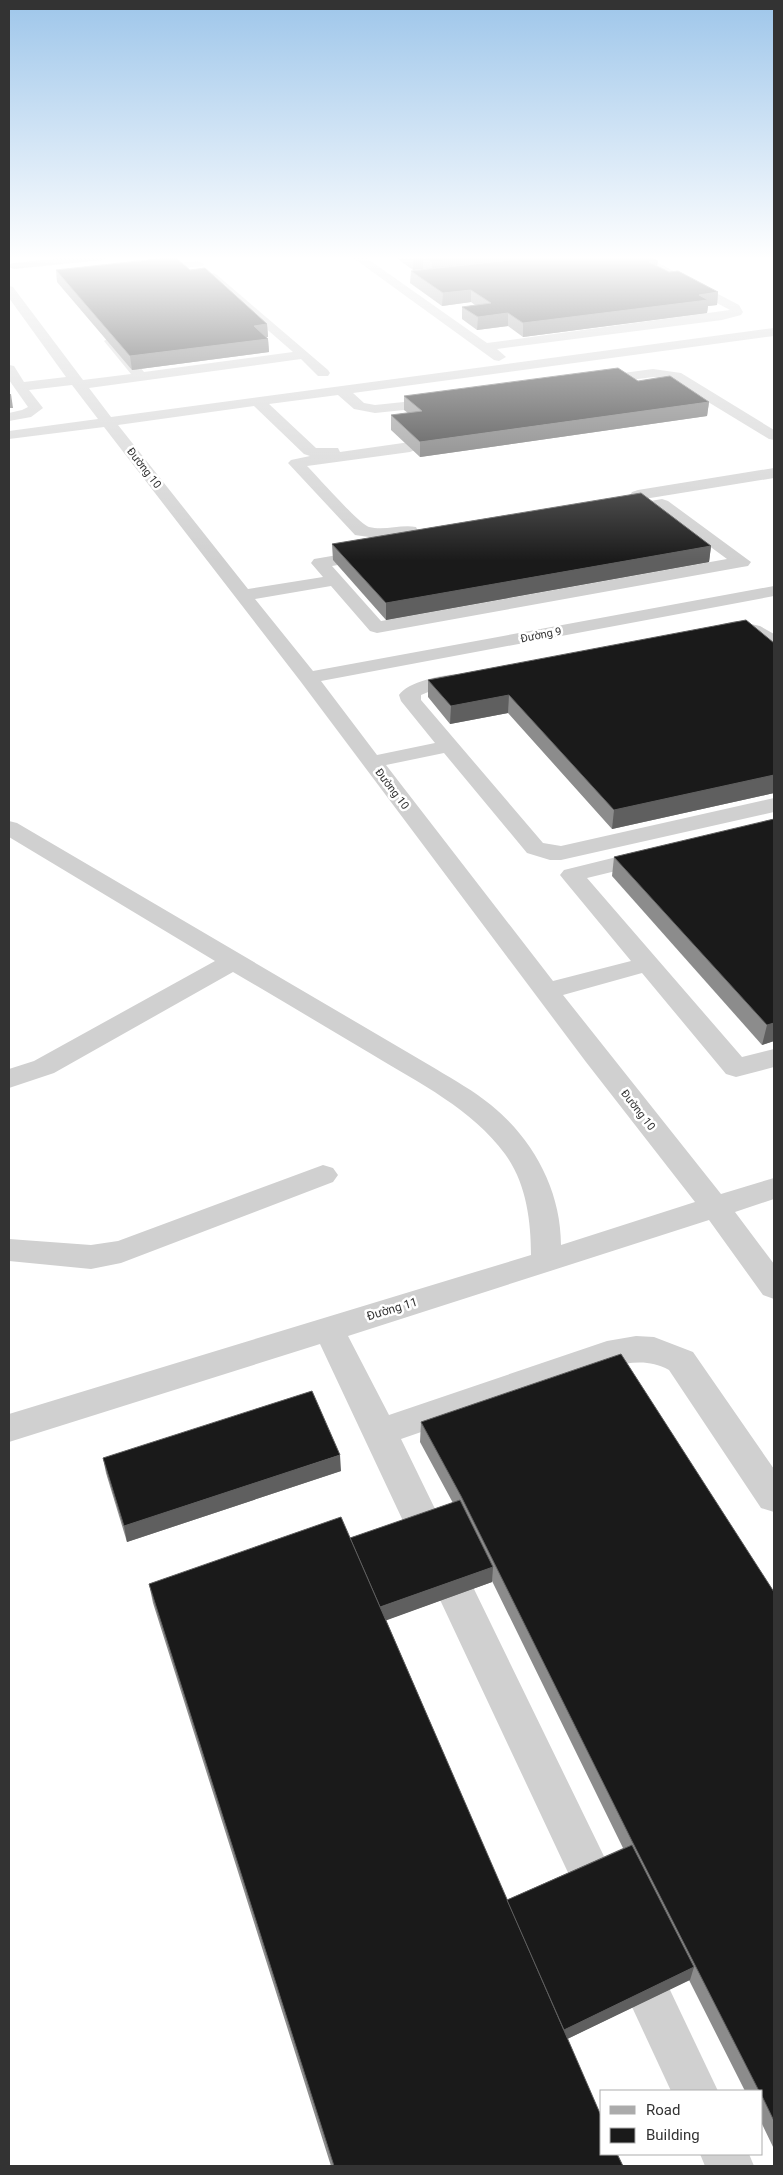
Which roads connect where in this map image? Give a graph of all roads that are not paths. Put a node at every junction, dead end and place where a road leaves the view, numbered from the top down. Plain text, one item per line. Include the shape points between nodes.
1 (60, 358) edge
2 (126, 358) edge
3 (278, 358) edge
4 (308, 358) edge
5 (501, 358) edge
6 (576, 358) edge
7 (513, 367) junction
8 (9, 369) edge
9 (323, 373) dead end
10 (141, 377) junction
11 (78, 382) junction
12 (575, 384) edge
13 (20, 387) junction
14 (341, 390) junction
15 (460, 400) edge
16 (257, 401) junction
17 (237, 404) junction
18 (9, 416) edge
19 (250, 417) dead end
20 (108, 422) junction
21 (9, 435) edge
22 (774, 436) edge
23 (410, 447) edge
24 (348, 449) dead end
25 (283, 450) dead end
26 (296, 463) junction
27 (774, 473) edge
28 (445, 526) edge
29 (426, 529) edge
30 (335, 580) junction
31 (774, 591) edge
32 (244, 595) junction
33 (710, 632) edge
34 (774, 643) edge
35 (488, 675) edge
36 (308, 678) junction
37 (450, 746) junction
38 (372, 762) junction
39 (774, 805) edge
40 (774, 827) edge
41 (9, 828) edge
42 (233, 961) junction
43 (648, 964) junction
44 (547, 991) junction
45 (774, 1058) edge
46 (12, 1075) edge
47 (323, 1175) dead end
48 (774, 1188) edge
49 (716, 1208) junction
50 (9, 1250) edge
51 (546, 1262) junction
52 (774, 1287) edge
53 (329, 1329) junction
54 (9, 1428) edge
55 (380, 1432) junction
56 (774, 1497) edge
57 (695, 2090) edge

1 - 11 street, Đường 10
2 - 10 street
3 - 10 street
4 - 9 street
5 - 7 street
6 - 7 street
7 - 14 street
8 - 13 street
10 - 11 street
11 - 13 street
11 - 20 street, Đường 10
12 - 22 street via 653,373 676,376
13 - 18 street via 36,408 26,414
14 - 15 street via 359,406 375,409
14 - 16 street
16 - 17 street
16 - 24 street via 309,451
17 - 19 street
17 - 20 street
20 - 21 street
20 - 32 street, Đường 10
23 - 26 street
25 - 26 street
26 - 29 street via 361,531 383,534
27 - 28 street
30 - 30 street via 377,627 742,562 662,504 320,563
30 - 32 street
31 - 36 street, Đường 9
32 - 36 street, Đường 10
33 - 34 street via 752,627
35 - 37 street via 420,688 409,695
36 - 38 street, Đường 10
37 - 38 street
37 - 39 street via 534,848 550,853
38 - 44 street, Đường 10
40 - 43 street via 572,875
41 - 42 street
42 - 46 street via 44,1067
42 - 51 street via 426,1075 486,1116 523,1156 534,1181 546,1224
43 - 44 street
43 - 45 street via 736,1068
44 - 49 street, Đường 10
47 - 50 street via 121,1252 91,1257
48 - 49 street, Đường 11
49 - 51 street, Đường 11
49 - 52 street, Đường 10
51 - 53 street, Đường 11
53 - 54 street, Đường 11
53 - 55 street
55 - 56 street via 608,1354 631,1348 650,1348 681,1361
55 - 57 street

